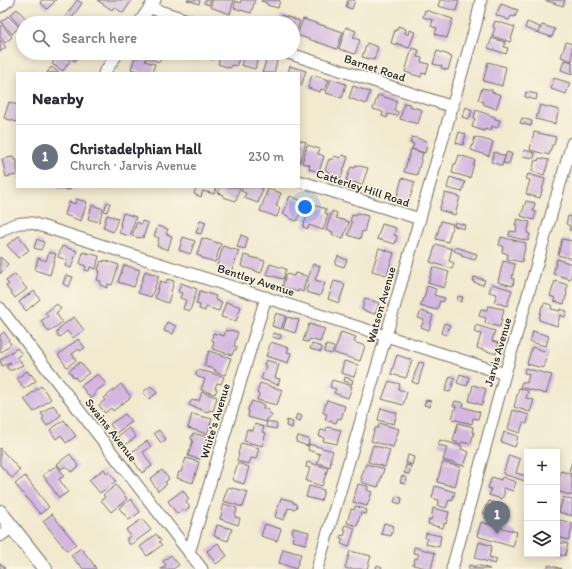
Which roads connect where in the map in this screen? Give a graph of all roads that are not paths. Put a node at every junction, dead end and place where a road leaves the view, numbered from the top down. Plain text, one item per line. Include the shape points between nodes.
1 (9, 0) edge
2 (481, 0) edge
3 (153, 4) edge
4 (0, 7) edge
5 (144, 16) edge
6 (181, 16) edge
7 (300, 57) edge
8 (113, 60) edge
9 (105, 72) edge
10 (453, 107) junction
11 (572, 143) edge
12 (300, 181) edge
13 (420, 219) junction
14 (0, 232) edge
15 (266, 297) junction
16 (0, 308) edge
17 (386, 336) junction
18 (506, 374) junction
19 (0, 512) edge
20 (12, 527) junction
21 (0, 536) edge
22 (189, 553) junction
23 (45, 569) edge
24 (202, 569) edge
25 (317, 569) edge
26 (452, 569) edge

1 - 4 street
2 - 10 street, Watson Avenue
3 - 5 street
3 - 6 street
7 - 10 street, Barnet Road
8 - 9 street
10 - 13 street, Watson Avenue
11 - 18 street, Jarvis Avenue
12 - 13 street, Catterley Hill Road
13 - 17 street, Watson Avenue
14 - 15 street, Bentley Avenue via 13,224 32,223
15 - 17 street, Bentley Avenue
15 - 22 street, White's Avenue
16 - 22 street, Swains Avenue
17 - 18 street, Bentley Avenue
17 - 25 street, Watson Avenue
18 - 26 street, Jarvis Avenue
19 - 20 street
20 - 21 street
20 - 23 street
22 - 24 street, Swains Avenue

